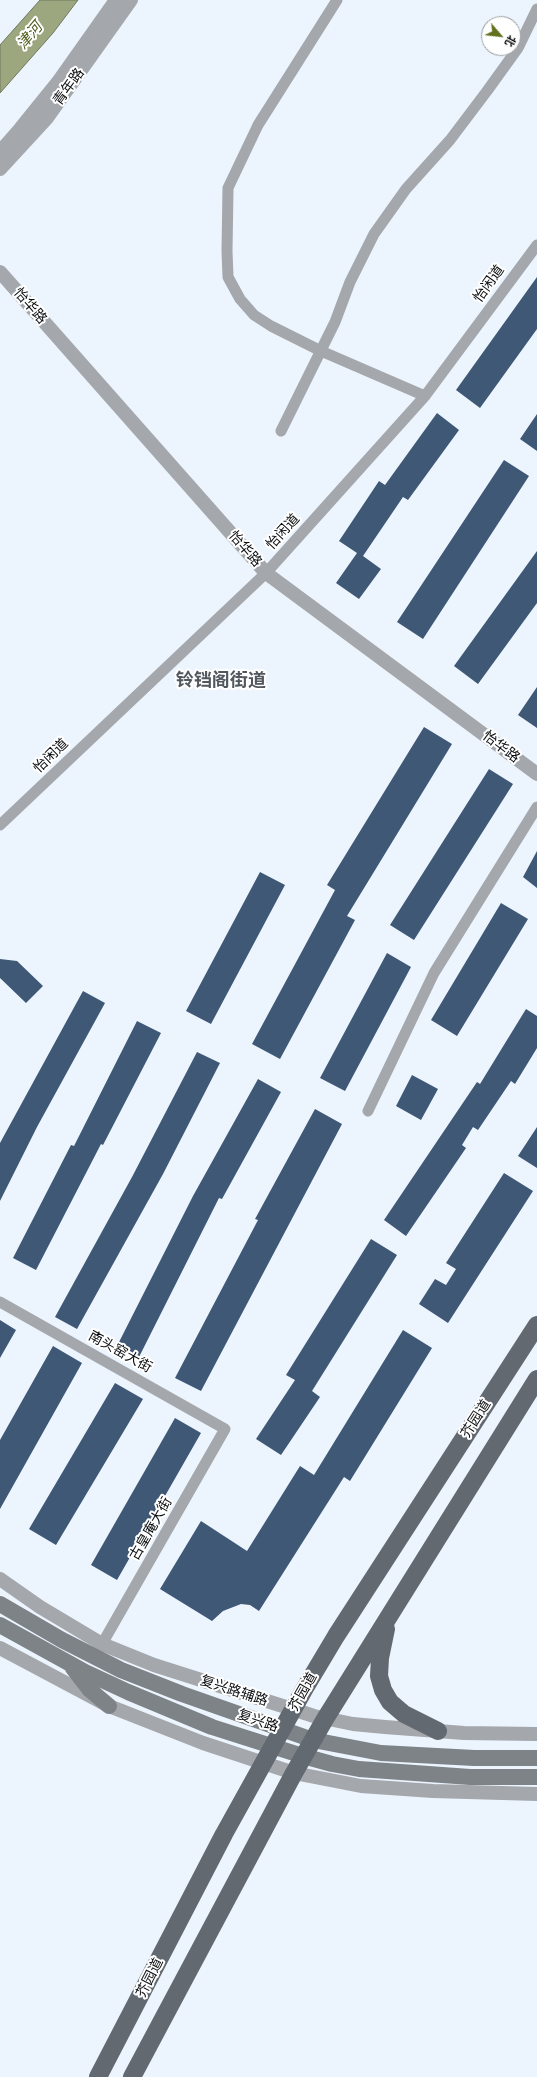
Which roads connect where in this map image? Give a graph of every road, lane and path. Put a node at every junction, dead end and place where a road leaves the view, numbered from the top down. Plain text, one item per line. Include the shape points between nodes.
1 (116, 0) edge
2 (131, 0) edge
3 (337, 0) edge
4 (537, 9) edge
5 (0, 152) edge
6 (0, 169) edge
7 (537, 245) edge
8 (0, 272) edge
9 (321, 351) junction
10 (426, 396) junction
11 (282, 431) dead end
12 (266, 573) junction
13 (537, 774) edge
14 (537, 807) edge
15 (0, 825) edge
16 (368, 1111) dead end
17 (0, 1302) edge
18 (537, 1324) edge
19 (537, 1380) edge
20 (225, 1429) joint
21 (0, 1579) edge
22 (0, 1604) edge
23 (393, 1607) junction
24 (0, 1625) edge
25 (102, 1644) junction
26 (0, 1648) edge
27 (70, 1664) junction
28 (108, 1706) junction
29 (292, 1710) junction
30 (325, 1718) junction
31 (282, 1729) junction
32 (438, 1731) junction
33 (537, 1734) edge
34 (313, 1740) junction
35 (271, 1747) junction
36 (303, 1756) junction
37 (537, 1758) edge
38 (262, 1763) junction
39 (294, 1773) junction
40 (537, 1777) edge
41 (537, 1794) edge
42 (98, 2077) edge
43 (132, 2077) edge

1 - 5 street, 青年路 via 58,82
2 - 6 street, 青年路 via 47,118
3 - 9 street via 258,125 228,188 228,277 240,299 254,314
4 - 9 street via 518,48 487,91 450,140 406,189 374,234 350,282
7 - 10 street, 怡闲道
8 - 12 street, 怡华路
9 - 10 street
9 - 11 street
10 - 12 street, 怡闲道
12 - 13 street, 怡华路
12 - 15 street, 怡闲道
14 - 16 street via 434,973
17 - 20 street, 南头窑大街
18 - 29 main road, 芥园道 via 336,1636
19 - 23 main road
20 - 25 street, 古皇庵大街
21 - 25 street, 复兴路辅路 via 40,1607
22 - 31 main road, 复兴路 via 62,1640 122,1670
23 - 30 main road
23 - 32 main road via 384,1634 380,1658 379,1676 383,1690 390,1702 404,1714
24 - 27 main road, 复兴路
25 - 29 street, 复兴路辅路 via 154,1665
26 - 28 street
27 - 28 main road via 90,1690
27 - 35 main road, 复兴路 via 198,1721
28 - 38 street
29 - 30 street, 复兴路辅路
29 - 31 main road, 芥园道
30 - 32 street, 复兴路辅路 via 353,1724
30 - 34 main road
31 - 34 main road, 复兴路
31 - 35 main road, 芥园道
32 - 33 street, 复兴路辅路
34 - 36 main road
34 - 37 main road, 复兴路 via 381,1753 474,1758
35 - 36 main road, 复兴路
35 - 38 main road, 芥园道
36 - 39 main road
36 - 40 main road, 复兴路 via 360,1769 470,1777
38 - 39 street
38 - 42 main road, 芥园道
39 - 41 street via 361,1786
39 - 43 main road

